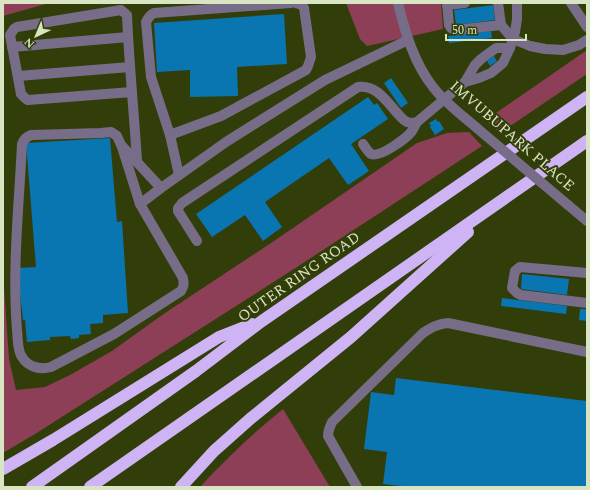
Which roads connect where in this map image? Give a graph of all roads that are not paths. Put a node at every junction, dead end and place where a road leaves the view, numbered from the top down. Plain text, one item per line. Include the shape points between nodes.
1 (291, 3) edge
2 (296, 3) edge
3 (398, 3) edge
4 (465, 3) edge
5 (498, 3) edge
6 (517, 3) edge
7 (571, 3) edge
8 (447, 4) edge
9 (501, 25) junction
10 (587, 27) edge
11 (128, 37) junction
12 (408, 40) junction
13 (587, 40) edge
14 (512, 44) junction
15 (12, 47) junction
16 (130, 67) junction
17 (18, 76) junction
18 (465, 82) junction
19 (132, 92) junction
20 (587, 97) edge
21 (445, 100) junction
22 (417, 122) junction
23 (170, 135) junction
24 (587, 141) edge
25 (363, 144) dead end
26 (121, 145) junction
27 (137, 161) junction
28 (179, 175) junction
29 (161, 188) junction
30 (506, 198) junction
31 (140, 204) junction
32 (587, 220) edge
33 (197, 241) dead end
34 (587, 273) edge
35 (587, 303) edge
36 (262, 321) junction
37 (587, 352) edge
38 (3, 469) edge
39 (32, 487) edge
40 (90, 487) edge
41 (181, 487) edge
42 (357, 487) edge

1 - 23 lane via 150,15 146,22 151,77
2 - 23 lane via 304,8 311,57 306,70 221,116
3 - 12 lane, IMVUBUPARK PLACE
4 - 8 lane
5 - 9 lane
6 - 14 lane
7 - 10 lane
8 - 9 lane via 449,25 453,29
9 - 14 lane
11 - 15 lane
11 - 15 lane via 127,15 121,10 17,27 10,35
11 - 16 lane
12 - 21 lane, IMVUBUPARK PLACE via 418,64
12 - 28 lane via 325,80 226,142
13 - 14 lane via 563,50
14 - 18 lane via 496,48 487,55 475,65
14 - 18 lane via 503,63 491,73
15 - 17 lane
16 - 17 lane
16 - 19 lane
17 - 19 lane via 21,94 28,100
18 - 21 lane
19 - 27 lane
20 - 36 highway, OUTER RING ROAD
21 - 22 lane
21 - 32 lane, IMVUBUPARK PLACE, bridge
22 - 25 lane via 412,131 382,153 372,154
22 - 33 lane via 411,123 403,119 377,91 370,87 358,86 182,203 178,211
23 - 28 lane
24 - 30 highway
26 - 27 lane
26 - 31 lane
26 - 31 lane via 117,136 111,132 31,135 26,137 22,144 15,305 20,354 30,365 51,368 114,334 181,291 183,278
27 - 29 lane
28 - 29 lane
29 - 31 lane
30 - 40 highway
30 - 41 highway via 351,338 214,451
34 - 35 lane via 520,267 515,271 512,288 521,295
36 - 38 highway via 219,337
36 - 39 highway, OUTER RING ROAD via 190,376
37 - 42 lane via 448,323 433,326 338,417 328,430 328,436

